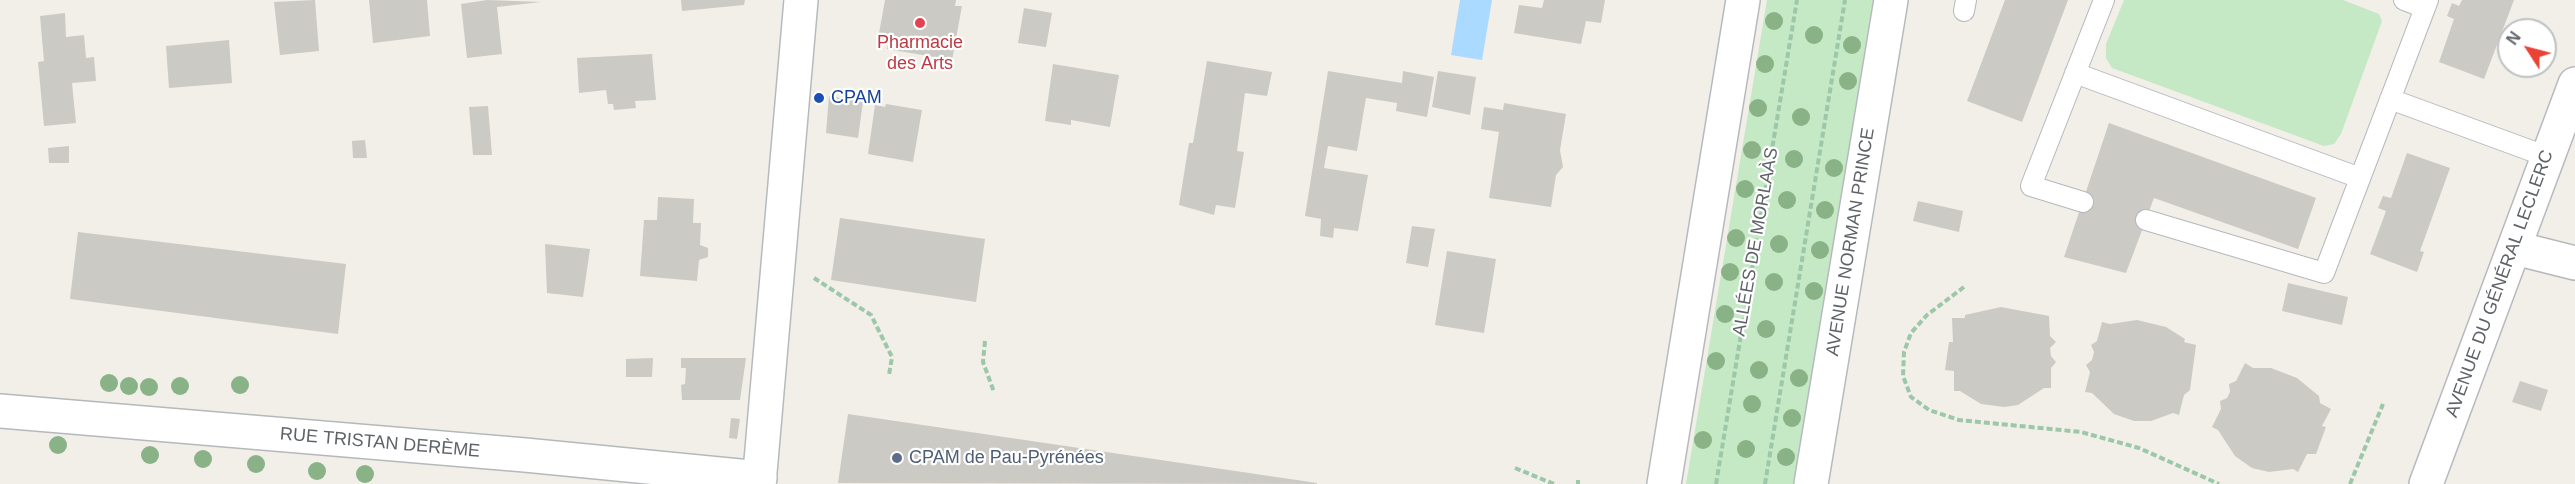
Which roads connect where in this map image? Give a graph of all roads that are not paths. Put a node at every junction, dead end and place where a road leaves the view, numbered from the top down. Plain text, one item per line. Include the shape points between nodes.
1 (801, 0) edge
2 (1743, 0) edge
3 (1891, 0) edge
4 (2104, 0) edge
5 (2404, 0) edge
6 (2426, 4) edge
7 (2075, 73) junction
8 (2575, 84) edge
9 (2390, 99) junction
10 (2548, 157) junction
11 (2360, 178) junction
12 (2083, 202) dead end
13 (2145, 220) dead end
14 (2515, 248) junction
15 (2575, 263) edge
16 (0, 411) edge
17 (524, 470) edge
18 (760, 481) edge
19 (1665, 484) edge
20 (1812, 484) edge
21 (2426, 484) edge

1 - 18 street
2 - 19 street
3 - 20 street, AVENUE NORMAN PRINCE
4 - 7 lane
5 - 6 lane
6 - 9 lane
7 - 11 lane
7 - 12 lane via 2031,186
8 - 10 street, AVENUE DU GÉNÉRAL LECLERC
9 - 10 lane
9 - 11 lane
10 - 14 street, AVENUE DU GÉNÉRAL LECLERC
11 - 13 lane via 2324,273
14 - 15 street
14 - 21 street, AVENUE DU GÉNÉRAL LECLERC
16 - 17 street, RUE TRISTAN DERÈME
17 - 18 street, RUE TRISTAN DERÈME

